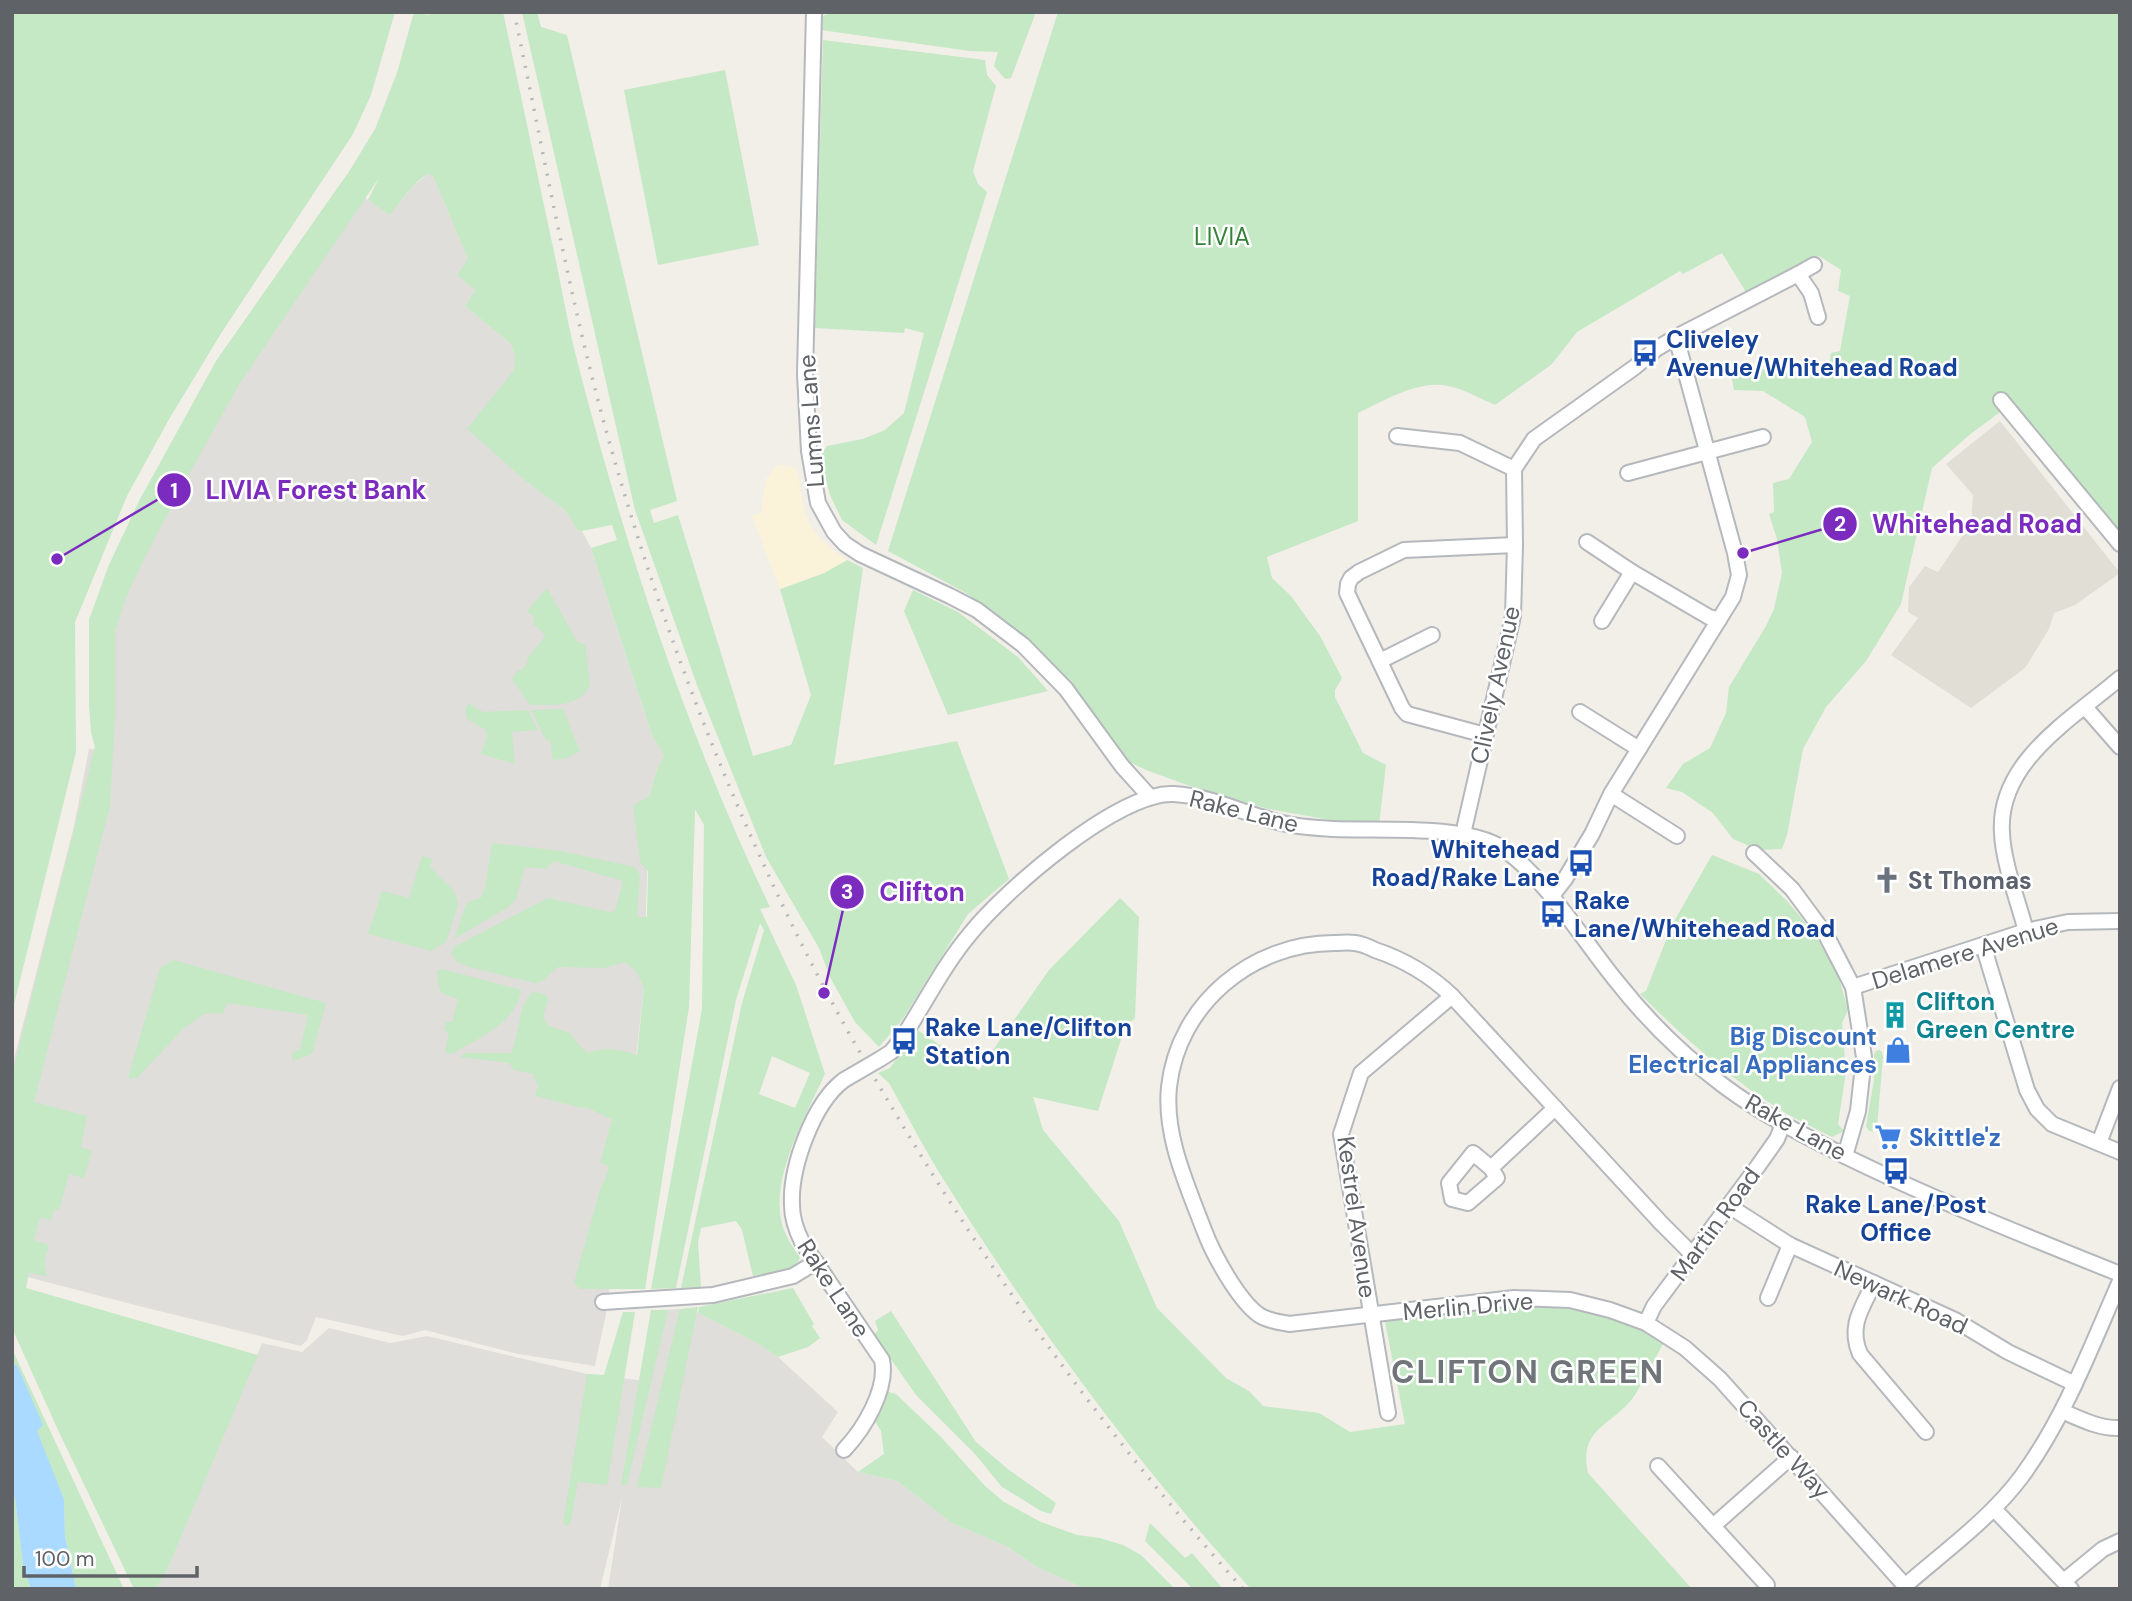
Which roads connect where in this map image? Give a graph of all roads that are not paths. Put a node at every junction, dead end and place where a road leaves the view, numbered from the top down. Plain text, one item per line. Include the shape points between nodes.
1 (814, 12) edge
2 (1814, 265) dead end
3 (1798, 274) junction
4 (1818, 317) dead end
5 (1676, 337) junction
6 (2001, 400) dead end
7 (1397, 436) dead end
8 (1763, 437) dead end
9 (1706, 452) junction
10 (1514, 469) junction
11 (1628, 473) dead end
12 (1587, 542) dead end
13 (2120, 544) edge
14 (1515, 545) junction
15 (1632, 572) junction
16 (1719, 620) junction
17 (1602, 621) dead end
18 (1432, 635) dead end
19 (1380, 661) junction
20 (2120, 678) edge
21 (2085, 707) junction
22 (1580, 712) dead end
23 (1485, 735) junction
24 (2120, 747) edge
25 (1639, 749) junction
26 (1611, 794) junction
27 (1150, 797) junction
28 (1463, 834) junction
29 (1677, 836) dead end
30 (1754, 853) dead end
31 (1551, 897) junction
32 (2120, 921) edge
33 (2026, 931) junction
34 (1983, 945) junction
35 (1853, 987) junction
36 (1452, 996) junction
37 (2120, 1088) edge
38 (1555, 1108) junction
39 (1783, 1124) junction
40 (2099, 1143) junction
41 (2120, 1152) edge
42 (1845, 1156) junction
43 (1491, 1168) dead end
44 (1729, 1206) junction
45 (1790, 1245) junction
46 (1692, 1254) junction
47 (816, 1262) junction
48 (2120, 1274) edge
49 (2120, 1281) edge
50 (1874, 1283) junction
51 (1768, 1298) dead end
52 (603, 1302) dead end
53 (1371, 1315) junction
54 (1646, 1323) junction
55 (2075, 1384) junction
56 (2062, 1411) junction
57 (1388, 1413) dead end
58 (2120, 1428) edge
59 (1926, 1432) dead end
60 (844, 1450) dead end
61 (1791, 1457) junction
62 (1658, 1466) dead end
63 (1994, 1509) junction
64 (1713, 1525) junction
65 (2120, 1541) edge
66 (2067, 1585) edge
67 (1767, 1586) dead end
68 (1907, 1587) edge

1 - 27 street, Lumns Lane via 804,374 818,503 845,544 977,610 1023,645 1066,690
2 - 3 street
3 - 4 street via 1811,293
3 - 5 street
5 - 9 street
5 - 10 street via 1534,439
6 - 13 street
7 - 10 street via 1460,443
8 - 9 street
9 - 11 street
9 - 16 street via 1739,575
10 - 14 street, Clively Avenue
12 - 15 street
14 - 19 street via 1404,550 1352,578 1347,593
14 - 23 street, Clively Avenue via 1513,616
15 - 16 street
15 - 17 street
16 - 25 street
18 - 19 street
19 - 23 street via 1407,714
20 - 21 street
21 - 24 street
21 - 33 street via 2034,749 2014,777 2001,814 2001,835
22 - 25 street
23 - 28 street, Clively Avenue
25 - 26 street
26 - 29 street
26 - 31 street via 1592,834
27 - 28 street, Rake Lane via 1201,798 1284,824
27 - 47 street, Rake Lane, bridge via 1101,822 1004,897 966,938 901,1040 827,1096 798,1160 792,1204 802,1242
28 - 31 street, Rake Lane via 1501,848
30 - 35 street via 1792,889 1826,934
31 - 39 street, Rake Lane via 1653,1022 1723,1085
32 - 33 street, Delamere Avenue via 2068,922
33 - 34 street, Delamere Avenue
34 - 35 street, Delamere Avenue
34 - 40 street via 2027,1090 2037,1109 2052,1125
35 - 42 street via 1864,1057 1858,1111
36 - 38 street, Merlin Drive
36 - 53 street, Kestrel Avenue via 1361,1073 1341,1134
36 - 53 street, Merlin Drive via 1417,967 1355,943 1286,949 1244,967 1216,990 1185,1033 1172,1067 1168,1114 1173,1138 1208,1242 1237,1291 1258,1314 1289,1324
37 - 40 street
38 - 43 street
38 - 46 street, Merlin Drive
39 - 42 street, Rake Lane
39 - 44 street, Martin Road
40 - 41 street
42 - 48 street, Rake Lane
44 - 45 street, Newark Road
44 - 46 street, Martin Road
45 - 50 street, Newark Road
45 - 51 street
46 - 54 street, Martin Road
47 - 52 street via 793,1276 713,1295
47 - 60 street, Rake Lane via 882,1360 884,1370 877,1398 856,1438
49 - 55 street
50 - 55 street, Newark Road
50 - 59 street via 1854,1331 1855,1342 1860,1354
53 - 54 street, Merlin Drive via 1514,1298 1570,1300
53 - 57 street, Kestrel Avenue
54 - 61 street, Castle Way via 1685,1348 1720,1379
55 - 56 street
56 - 58 street via 2087,1422
56 - 63 street via 2021,1478
61 - 64 street
61 - 68 street, Castle Way
62 - 64 street
63 - 66 street
63 - 68 street
64 - 67 street
65 - 66 street via 2103,1549

